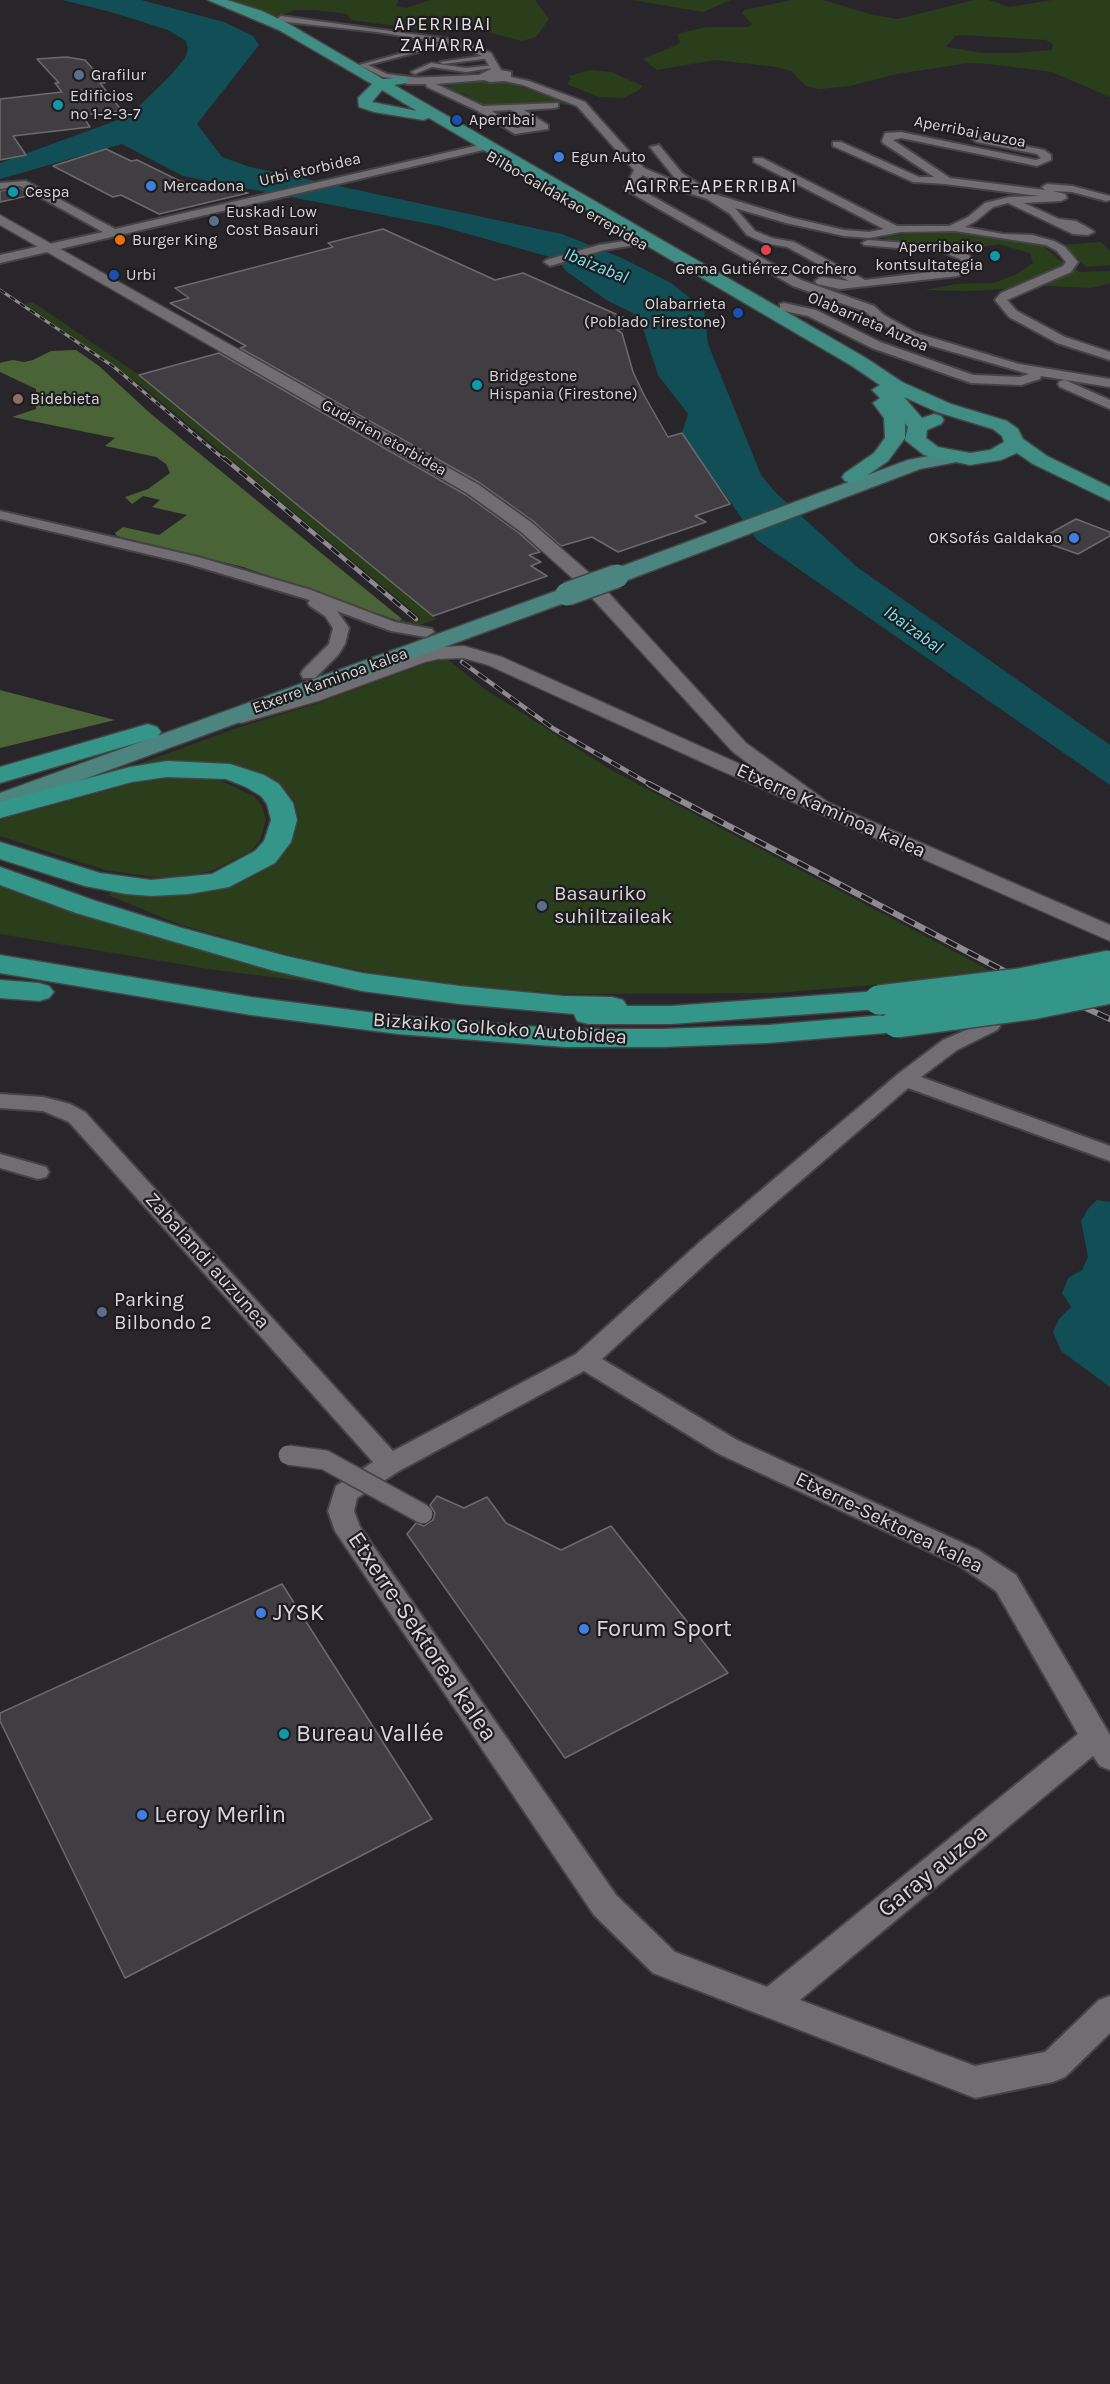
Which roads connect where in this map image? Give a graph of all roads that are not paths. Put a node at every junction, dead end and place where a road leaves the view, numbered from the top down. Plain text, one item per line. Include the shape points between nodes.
1 (199, 0) edge
2 (214, 0) edge
3 (281, 19) dead end
4 (378, 31) junction
5 (345, 37) dead end
6 (357, 39) dead end
7 (451, 41) junction
8 (429, 47) junction
9 (489, 57) junction
10 (422, 58) junction
11 (431, 65) junction
12 (360, 72) junction
13 (499, 72) junction
14 (444, 81) junction
15 (410, 82) junction
16 (378, 86) junction
17 (555, 105) dead end
18 (513, 107) junction
19 (374, 108) junction
20 (482, 109) junction
21 (423, 116) junction
22 (837, 144) dead end
23 (655, 147) dead end
24 (964, 148) junction
25 (482, 149) junction
26 (452, 155) junction
27 (750, 159) dead end
28 (640, 170) junction
29 (947, 181) junction
30 (967, 184) junction
31 (0, 186) edge
32 (711, 197) junction
33 (1103, 197) dead end
34 (1009, 200) junction
35 (0, 219) edge
36 (1057, 222) dead end
37 (955, 228) junction
38 (895, 230) junction
39 (114, 233) junction
40 (859, 235) junction
41 (637, 242) junction
42 (50, 248) junction
43 (0, 260) edge
44 (550, 262) dead end
45 (793, 279) junction
46 (864, 284) junction
47 (781, 311) junction
48 (1110, 356) edge
49 (830, 357) junction
50 (859, 362) junction
51 (1043, 373) junction
52 (1110, 383) edge
53 (1110, 405) edge
54 (972, 418) junction
55 (912, 440) junction
56 (1014, 442) junction
57 (955, 457) junction
58 (981, 458) junction
59 (839, 486) junction
60 (1110, 501) edge
61 (0, 515) edge
62 (285, 588) junction
63 (560, 590) junction
64 (473, 629) junction
65 (426, 632) junction
66 (495, 661) junction
67 (309, 674) junction
68 (225, 719) junction
69 (717, 723) junction
70 (148, 732) junction
71 (680, 745) junction
72 (739, 747) junction
73 (722, 764) junction
74 (93, 767) junction
75 (0, 775) edge
76 (0, 786) edge
77 (0, 796) edge
78 (0, 802) edge
79 (821, 807) junction
80 (0, 810) edge
81 (0, 850) edge
82 (0, 859) edge
83 (0, 875) edge
84 (172, 934) junction
85 (1110, 934) edge
86 (0, 945) edge
87 (0, 964) edge
88 (1110, 965) edge
89 (0, 987) edge
90 (1110, 989) edge
91 (778, 1009) junction
92 (888, 1012) junction
93 (990, 1026) dead end
94 (565, 1038) junction
95 (905, 1078) junction
96 (0, 1101) edge
97 (1110, 1154) edge
98 (0, 1161) edge
99 (38, 1172) dead end
100 (585, 1360) junction
101 (288, 1455) dead end
102 (390, 1464) junction
103 (423, 1514) dead end
104 (1023, 1612) joint
105 (1103, 1747) edge
106 (770, 2005) junction
107 (1110, 2011) edge

1 - 16 highway, Bilbo-Galdakao errepidea via 256,19
2 - 12 highway, Bilbo-Galdakao errepidea via 272,21
3 - 4 street
4 - 5 street
4 - 6 street
4 - 7 street
7 - 8 street
7 - 9 street
8 - 10 street via 443,53
8 - 15 street via 362,65 375,73
9 - 11 street
9 - 13 street
10 - 11 street
10 - 15 street
11 - 13 street
11 - 15 street
12 - 15 highway
12 - 16 highway, Bilbo-Galdakao errepidea
13 - 14 street
13 - 28 street via 581,104
14 - 15 street
14 - 15 street
15 - 16 highway, Bilbo-Galdakao errepidea
15 - 16 highway
15 - 19 highway via 390,109
15 - 20 street
15 - 21 highway, Bilbo-Galdakao errepidea
15 - 25 highway, Bilbo-Galdakao errepidea
16 - 19 highway via 363,102
17 - 18 street
18 - 20 street
18 - 20 street via 544,127 514,131
19 - 21 highway
21 - 25 highway, Bilbo-Galdakao errepidea
22 - 29 street, Aperribai auzoa via 918,180
23 - 32 street via 678,175
24 - 24 street, Aperribai auzoa via 1038,163 1047,157 1040,152 979,140
24 - 29 street, Aperribai auzoa via 889,135 887,141
25 - 26 street, Urbi etorbidea
25 - 26 street, Urbi etorbidea
25 - 41 highway, Bilbo-Galdakao errepidea
25 - 47 highway, Bilbo-Galdakao errepidea via 758,304
26 - 39 street, Urbi etorbidea
27 - 38 street
28 - 32 street
28 - 45 street, Olabarrieta Auzoa via 630,188
29 - 30 street, Aperribai auzoa
30 - 33 street, Aperribai auzoa via 1055,188
30 - 34 street, Aperribai auzoa via 1061,196 1049,200
31 - 39 street via 22,183
32 - 40 street via 790,221
32 - 46 street via 734,212 751,233 790,244
34 - 36 street
34 - 37 street, Aperribai auzoa via 989,205
35 - 42 street, Gudarien etorbidea
37 - 38 street
37 - 48 street via 1050,243 1072,262 1067,269 1001,300 1013,314 1050,334
38 - 40 street
39 - 42 street, Urbi etorbidea
40 - 46 street via 864,243 944,249 965,257 968,264 958,272
41 - 44 street
41 - 49 highway, Bilbo-Galdakao errepidea
42 - 43 street, Urbi etorbidea
42 - 69 street, Gudarien etorbidea via 482,495 526,527 587,581
45 - 46 street
45 - 51 street, Olabarrieta Auzoa via 870,309 912,336
47 - 50 highway, Bilbo-Galdakao errepidea
47 - 51 street, Olabarrieta Auzoa via 812,313 876,345 971,379 1021,381
49 - 55 highway, Bilbo-Galdakao errepidea via 903,406
49 - 59 highway via 889,409 896,424 892,444 881,457
50 - 54 highway, Bilbo-Galdakao errepidea via 919,398
50 - 60 highway, Bilbo-Galdakao errepidea via 912,387 1010,420 1035,435
51 - 52 street, Olabarrieta Auzoa
51 - 53 street, Olabarrieta Auzoa
54 - 55 highway, Bilbo-Galdakao errepidea via 940,419
54 - 56 highway, Bilbo-Galdakao errepidea via 1000,425
55 - 57 highway, Bilbo-Galdakao errepidea via 930,451
55 - 59 main road via 888,463
56 - 58 highway, Bilbo-Galdakao errepidea via 1004,453
56 - 60 highway, Bilbo-Galdakao errepidea
57 - 58 highway, Bilbo-Galdakao errepidea
57 - 59 main road
58 - 60 highway, Bilbo-Galdakao errepidea
59 - 63 main road, bridge
61 - 62 street via 193,560
62 - 65 street via 397,628
62 - 67 street via 326,609 341,628 332,652
63 - 64 main road, Etxerre Kaminoa kalea
63 - 65 main road, Etxerre Kaminoa kalea
64 - 66 street via 479,648
64 - 68 main road, Etxerre Kaminoa kalea
65 - 67 main road, Etxerre Kaminoa kalea
66 - 68 street via 464,652 429,655 255,715
66 - 71 street, Etxerre Kaminoa kalea
67 - 70 main road, Etxerre Kaminoa kalea
68 - 74 main road, Etxerre Kaminoa kalea
69 - 71 street via 712,736
69 - 72 street, Gudarien etorbidea
70 - 75 highway
70 - 76 main road, Etxerre Kaminoa kalea
71 - 73 street, Etxerre Kaminoa kalea
72 - 73 street via 738,753
72 - 79 street, Gudarien etorbidea
73 - 79 street, Etxerre Kaminoa kalea
74 - 77 main road
74 - 78 main road
79 - 85 street, Etxerre Kaminoa kalea
80 - 81 highway via 130,775 167,769 205,769 230,772 270,790 280,803 284,820 277,842 266,857 219,880 189,886 151,888 105,882
82 - 84 highway
83 - 84 highway
84 - 91 highway via 362,982 460,995 564,1005
86 - 91 highway, Bizkaiko Golkoko Autobidea via 259,988 411,1006 559,1015 671,1015
87 - 94 highway, Bizkaiko Golkoko Autobidea via 273,1009 398,1025
88 - 92 highway, Bizkaiko Golkoko Autobidea, bridge
89 - 94 highway via 383,1033
90 - 92 highway, Bizkaiko Golkoko Autobidea, bridge via 1020,1006
91 - 92 highway, Bizkaiko Golkoko Autobidea
92 - 94 highway, Bizkaiko Golkoko Autobidea via 768,1034
93 - 95 street, Etxerre-Sektorea kalea via 950,1045
95 - 97 street
95 - 100 street, Etxerre-Sektorea kalea via 708,1247
96 - 102 street, Zabalandi auzunea via 42,1104 77,1117
98 - 99 street
100 - 102 street, Etxerre-Sektorea kalea
100 - 104 street, Etxerre-Sektorea kalea via 728,1447 969,1558 1006,1583
101 - 103 street, bridge via 325,1460
102 - 106 street, Etxerre-Sektorea kalea via 345,1493 341,1511 348,1531 589,1884 664,1963
104 - 105 street, Garay auzoa
105 - 106 street, Garay auzoa
106 - 107 street via 975,2082 1053,2066

